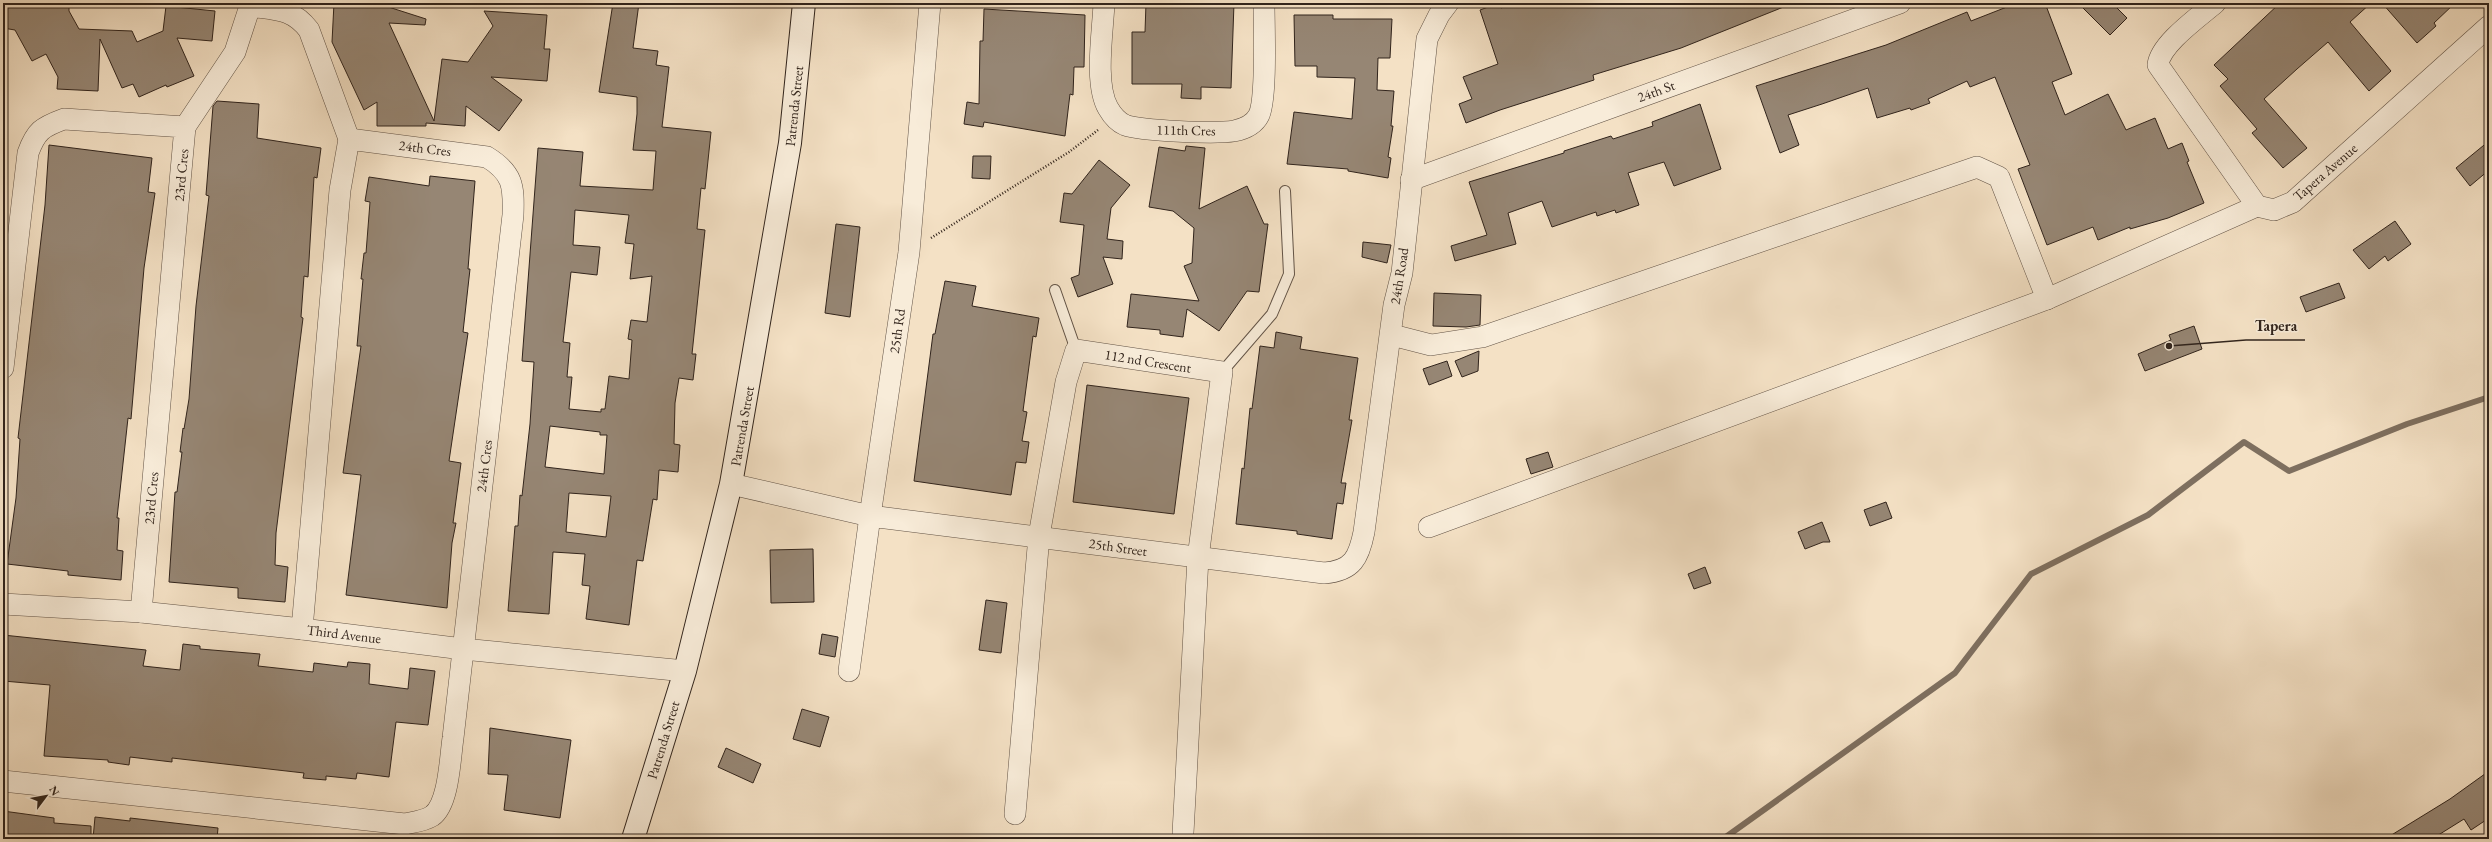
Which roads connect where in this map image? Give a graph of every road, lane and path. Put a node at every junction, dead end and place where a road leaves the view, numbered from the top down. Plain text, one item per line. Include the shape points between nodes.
1 (804, 3) edge
2 (930, 3) edge
3 (1104, 3) edge
4 (1264, 3) edge
5 (1448, 3) edge
6 (1900, 3) edge
7 (2215, 3) edge
8 (251, 4) edge
9 (2489, 26) edge
10 (1115, 118) junction
11 (185, 127) junction
12 (349, 139) junction
13 (1411, 180) junction
14 (1285, 191) dead end
15 (2257, 206) junction
16 (909, 252) junction
17 (1055, 290) dead end
18 (2046, 299) junction
19 (1392, 335) junction
20 (1076, 350) junction
21 (3, 368) edge
22 (1222, 372) junction
23 (731, 484) junction
24 (870, 516) junction
25 (1429, 527) dead end
26 (1039, 536) junction
27 (1359, 554) joint
28 (1198, 558) junction
29 (3, 604) edge
30 (141, 612) junction
31 (302, 629) junction
32 (463, 649) junction
33 (685, 670) junction
34 (849, 671) dead end
35 (3, 781) edge
36 (1015, 814) dead end
37 (1183, 833) dead end
38 (633, 839) edge

1 - 23 street, Patrenda Street via 790,143
2 - 16 street, 25th Rd
3 - 10 street via 1101,80 1103,96
4 - 10 street, 111th Cres via 1262,97 1259,115 1253,124 1234,131 1140,129
5 - 13 street, 24th Road via 1427,39
6 - 13 street, 24th St
7 - 15 street via 2166,46 2159,57 2158,65
8 - 11 street via 235,52
8 - 12 street via 291,12 309,30
9 - 15 street, Tapera Avenue via 2293,202 2274,210
10 - 16 path via 1069,152
11 - 21 street via 64,119 44,127 34,138 28,153
11 - 30 street, 23rd Cres
12 - 31 street via 340,190
12 - 32 street, 24th Cres via 487,157 501,165 510,178 514,193
13 - 19 street, 24th Road via 1402,272 1394,304
14 - 22 lane via 1289,274 1272,314
15 - 18 street
16 - 24 street, 25th Rd
17 - 20 lane
18 - 19 street via 1999,177 1977,167 1482,337 1431,346
18 - 25 street
19 - 27 street, 24th Road
20 - 22 street, 112 nd Crescent
20 - 26 street via 1066,382
22 - 28 street
23 - 24 street
23 - 33 street, Patrenda Street
24 - 26 street, 25th Street
24 - 34 street, 25th Rd
26 - 28 street, 25th Street
26 - 36 street
27 - 28 street, 25th Street via 1343,569 1324,573
28 - 37 street
29 - 30 street, Third Avenue
30 - 31 street, Third Avenue
31 - 32 street, Third Avenue
32 - 33 street, Third Avenue
32 - 35 street, 24th Cres via 445,796 438,810 423,820 405,824
33 - 38 street, Patrenda Street

